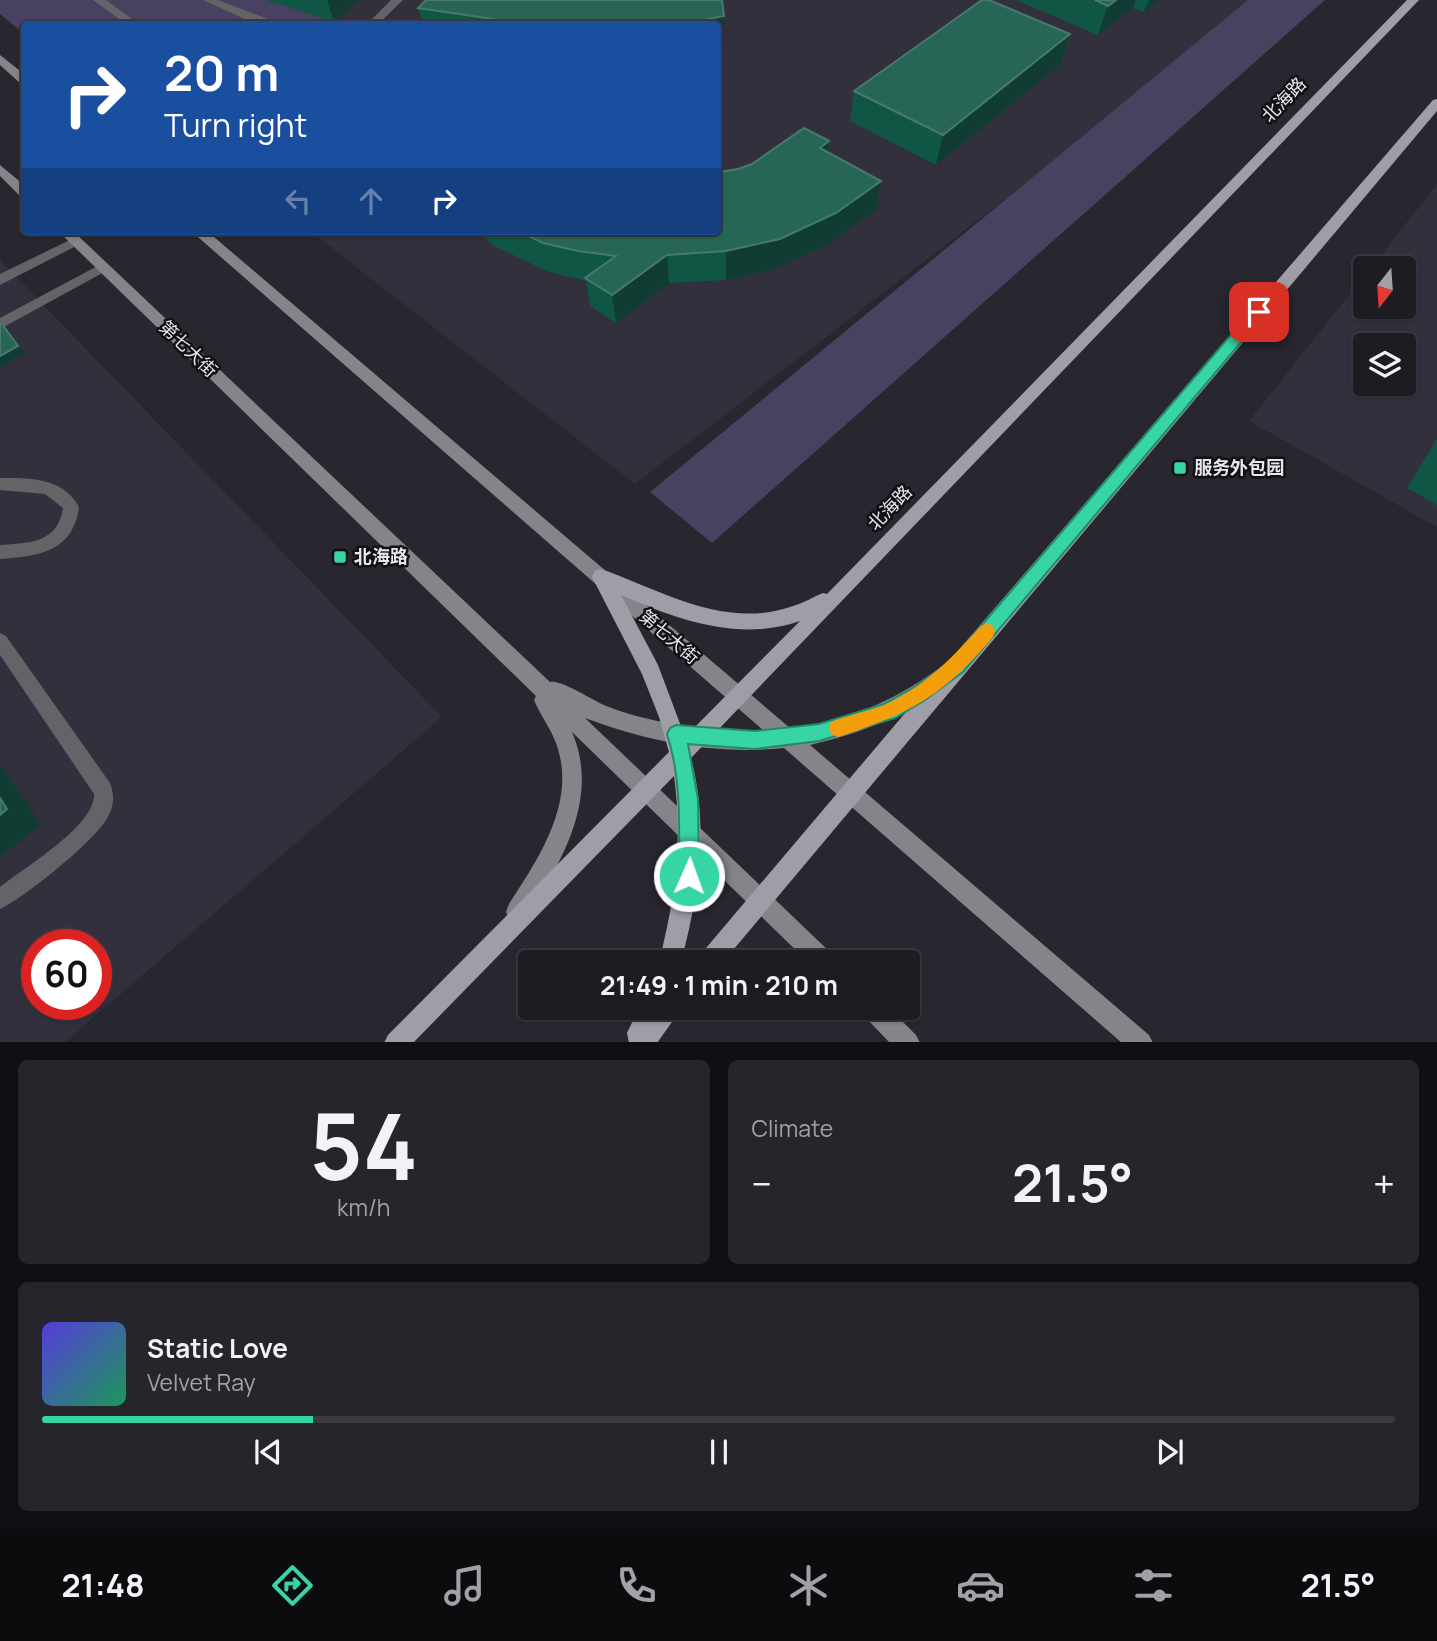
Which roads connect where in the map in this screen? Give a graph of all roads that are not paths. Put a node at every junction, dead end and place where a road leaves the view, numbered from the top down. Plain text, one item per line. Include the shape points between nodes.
1 (99, 0) edge
2 (209, 0) edge
3 (397, 0) edge
4 (1413, 0) edge
5 (129, 21) edge
6 (262, 21) edge
7 (375, 21) edge
8 (0, 59) edge
9 (21, 77) edge
10 (1437, 103) edge
11 (0, 169) edge
12 (21, 189) edge
13 (203, 235) edge
14 (70, 236) edge
15 (103, 267) junction
16 (0, 280) edge
17 (0, 324) edge
18 (0, 484) edge
19 (0, 552) edge
20 (601, 577) junction
21 (844, 589) junction
22 (0, 641) edge
23 (520, 666) junction
24 (957, 666) junction
25 (737, 696) junction
26 (697, 737) junction
27 (788, 737) junction
28 (679, 743) junction
29 (644, 790) junction
30 (852, 793) junction
31 (690, 835) junction
32 (0, 899) edge
33 (760, 901) junction
34 (501, 936) junction
35 (673, 950) edge
36 (719, 950) edge
37 (811, 950) edge
38 (646, 1020) edge
39 (660, 1020) edge
40 (885, 1020) edge
41 (396, 1042) edge
42 (634, 1042) edge
43 (641, 1042) edge
44 (908, 1042) edge
45 (1141, 1042) edge

1 - 5 street
2 - 6 street
3 - 7 street
4 - 21 main road, 北海路
8 - 9 main road
10 - 24 main road
11 - 12 main road
13 - 20 main road, 第七大街
14 - 15 main road, 第七大街
14 - 16 lane
15 - 17 lane
15 - 23 main road, 第七大街
18 - 19 lane via 56,491 71,507 71,517 56,540
20 - 21 main road via 683,613 744,621 781,619 812,609
20 - 25 main road, 第七大街
20 - 28 main road via 646,662
21 - 25 main road, 北海路
22 - 32 lane via 105,799 83,833
23 - 28 main road via 586,709
23 - 29 main road, 第七大街
23 - 34 main road via 561,730 571,759 570,789 566,822 554,849
24 - 27 main road via 888,712
24 - 30 main road
25 - 26 main road, 北海路
25 - 27 main road, 第七大街
26 - 27 main road
26 - 28 main road, 北海路
27 - 30 main road, 第七大街
28 - 29 main road, 北海路
28 - 31 main road
29 - 31 main road, 第七大街
29 - 34 main road, 北海路
30 - 33 main road
30 - 45 main road, 第七大街
31 - 33 main road, 第七大街
31 - 35 main road via 687,892
33 - 36 main road
33 - 37 main road, 第七大街
34 - 41 main road, 北海路
38 - 42 main road
39 - 43 main road
40 - 44 main road

